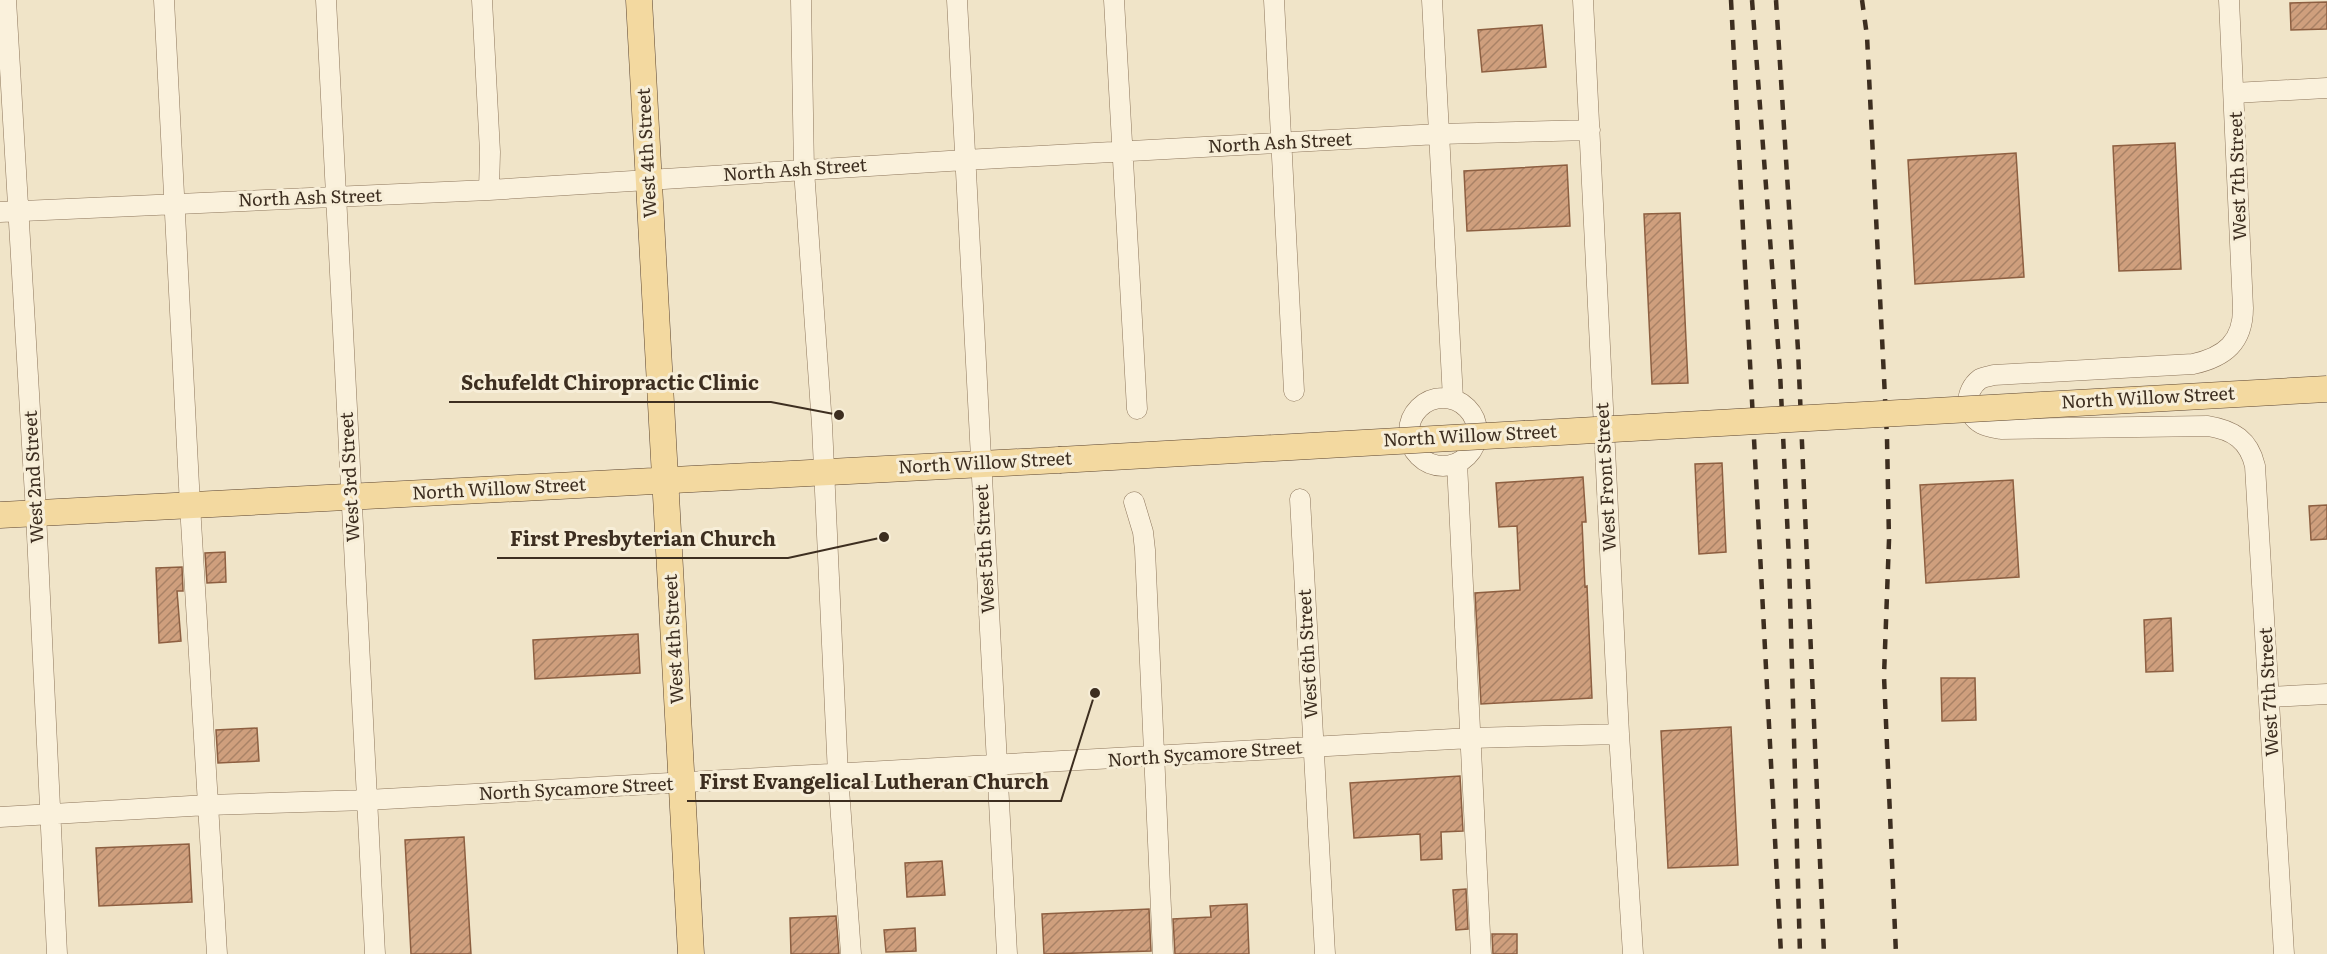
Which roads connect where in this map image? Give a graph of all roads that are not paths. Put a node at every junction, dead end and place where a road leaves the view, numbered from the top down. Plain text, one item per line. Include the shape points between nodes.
1 (6, 0) edge
2 (164, 0) edge
3 (326, 0) edge
4 (482, 0) edge
5 (639, 0) edge
6 (801, 0) edge
7 (957, 0) edge
8 (1114, 0) edge
9 (1274, 0) edge
10 (1432, 0) edge
11 (1583, 0) edge
12 (2229, 0) edge
13 (2327, 88) edge
14 (2234, 93) junction
15 (1590, 130) junction
16 (1439, 134) junction
17 (1281, 143) junction
18 (1122, 152) junction
19 (965, 160) junction
20 (804, 170) junction
21 (648, 180) junction
22 (489, 190) junction
23 (336, 197) junction
24 (174, 203) junction
25 (9, 211) edge
26 (2228, 348) joint
27 (2327, 389) edge
28 (1294, 391) dead end
29 (1454, 399) junction
30 (1137, 410) dead end
31 (1604, 423) junction
32 (1477, 430) junction
33 (2237, 435) joint
34 (1457, 463) junction
35 (981, 464) junction
36 (824, 472) junction
37 (665, 480) junction
38 (351, 496) junction
39 (1300, 499) dead end
40 (1134, 502) dead end
41 (190, 505) junction
42 (36, 513) junction
43 (0, 515) edge
44 (2327, 694) edge
45 (2269, 697) junction
46 (1619, 734) junction
47 (1471, 738) junction
48 (1313, 747) junction
49 (1155, 757) junction
50 (997, 766) junction
51 (838, 775) junction
52 (682, 783) junction
53 (367, 800) junction
54 (208, 805) junction
55 (51, 813) junction
56 (0, 817) edge
57 (57, 954) edge
58 (217, 954) edge
59 (375, 954) edge
60 (691, 954) edge
61 (851, 954) edge
62 (1007, 954) edge
63 (1163, 954) edge
64 (1325, 954) edge
65 (1481, 954) edge
66 (1633, 954) edge
67 (2284, 954) edge

1 - 25 street, West 2nd Street
2 - 24 street
3 - 23 street, West 3rd Street
4 - 22 street
5 - 21 main road, West 4th Street
6 - 20 street
7 - 19 street, West 5th Street
8 - 18 street
9 - 17 street
10 - 16 street
11 - 15 street, West Front Street
12 - 14 street, West 7th Street
13 - 14 street
14 - 26 street, West 7th Street via 2243,321
15 - 16 street, North Ash Street
15 - 31 street, West Front Street
16 - 17 street, North Ash Street
16 - 29 street
17 - 18 street, North Ash Street
17 - 28 street
18 - 19 street, North Ash Street
18 - 30 street
19 - 20 street, North Ash Street
19 - 35 street, West 5th Street
20 - 21 street, North Ash Street
20 - 36 street
21 - 22 street, North Ash Street
21 - 37 main road, West 4th Street
22 - 23 street, North Ash Street
23 - 24 street, North Ash Street
23 - 38 street, West 3rd Street
24 - 25 street, North Ash Street
24 - 41 street
25 - 42 street, West 2nd Street
26 - 33 street, North Willow Street via 2208,361 2193,364 1994,375 1981,379 1971,389 1967,404 1972,417 1982,425 2001,429 2208,426
27 - 35 main road, North Willow Street, bridge
29 - 32 street via 1474,417
29 - 34 street via 1429,400 1420,407 1413,416 1410,439 1423,459 1437,465
31 - 32 street, North Willow Street
31 - 46 street, West Front Street
32 - 34 street via 1476,442
33 - 45 street, West 7th Street via 2246,443 2255,466
34 - 47 street
35 - 36 main road, North Willow Street
35 - 50 street, West 5th Street
36 - 37 main road, North Willow Street
36 - 51 street
37 - 38 main road, North Willow Street
37 - 52 main road, West 4th Street
38 - 41 main road, North Willow Street
38 - 53 street, West 3rd Street
39 - 48 street, West 6th Street
40 - 49 street via 1145,550
41 - 42 main road, North Willow Street
41 - 54 street
42 - 43 main road, North Willow Street
42 - 55 street, West 2nd Street
44 - 45 street
45 - 67 street, West 7th Street
46 - 47 street, North Sycamore Street
46 - 66 street, West Front Street
47 - 48 street, North Sycamore Street
47 - 65 street
48 - 49 street, North Sycamore Street
48 - 64 street, West 6th Street
49 - 50 street, North Sycamore Street
49 - 63 street
50 - 51 street, North Sycamore Street
50 - 62 street, West 5th Street
51 - 52 street, North Sycamore Street
51 - 61 street
52 - 53 street, North Sycamore Street
52 - 60 main road, West 4th Street
53 - 54 street, North Sycamore Street
53 - 59 street, West 3rd Street
54 - 55 street, North Sycamore Street
54 - 58 street
55 - 56 street, North Sycamore Street
55 - 57 street, West 2nd Street

